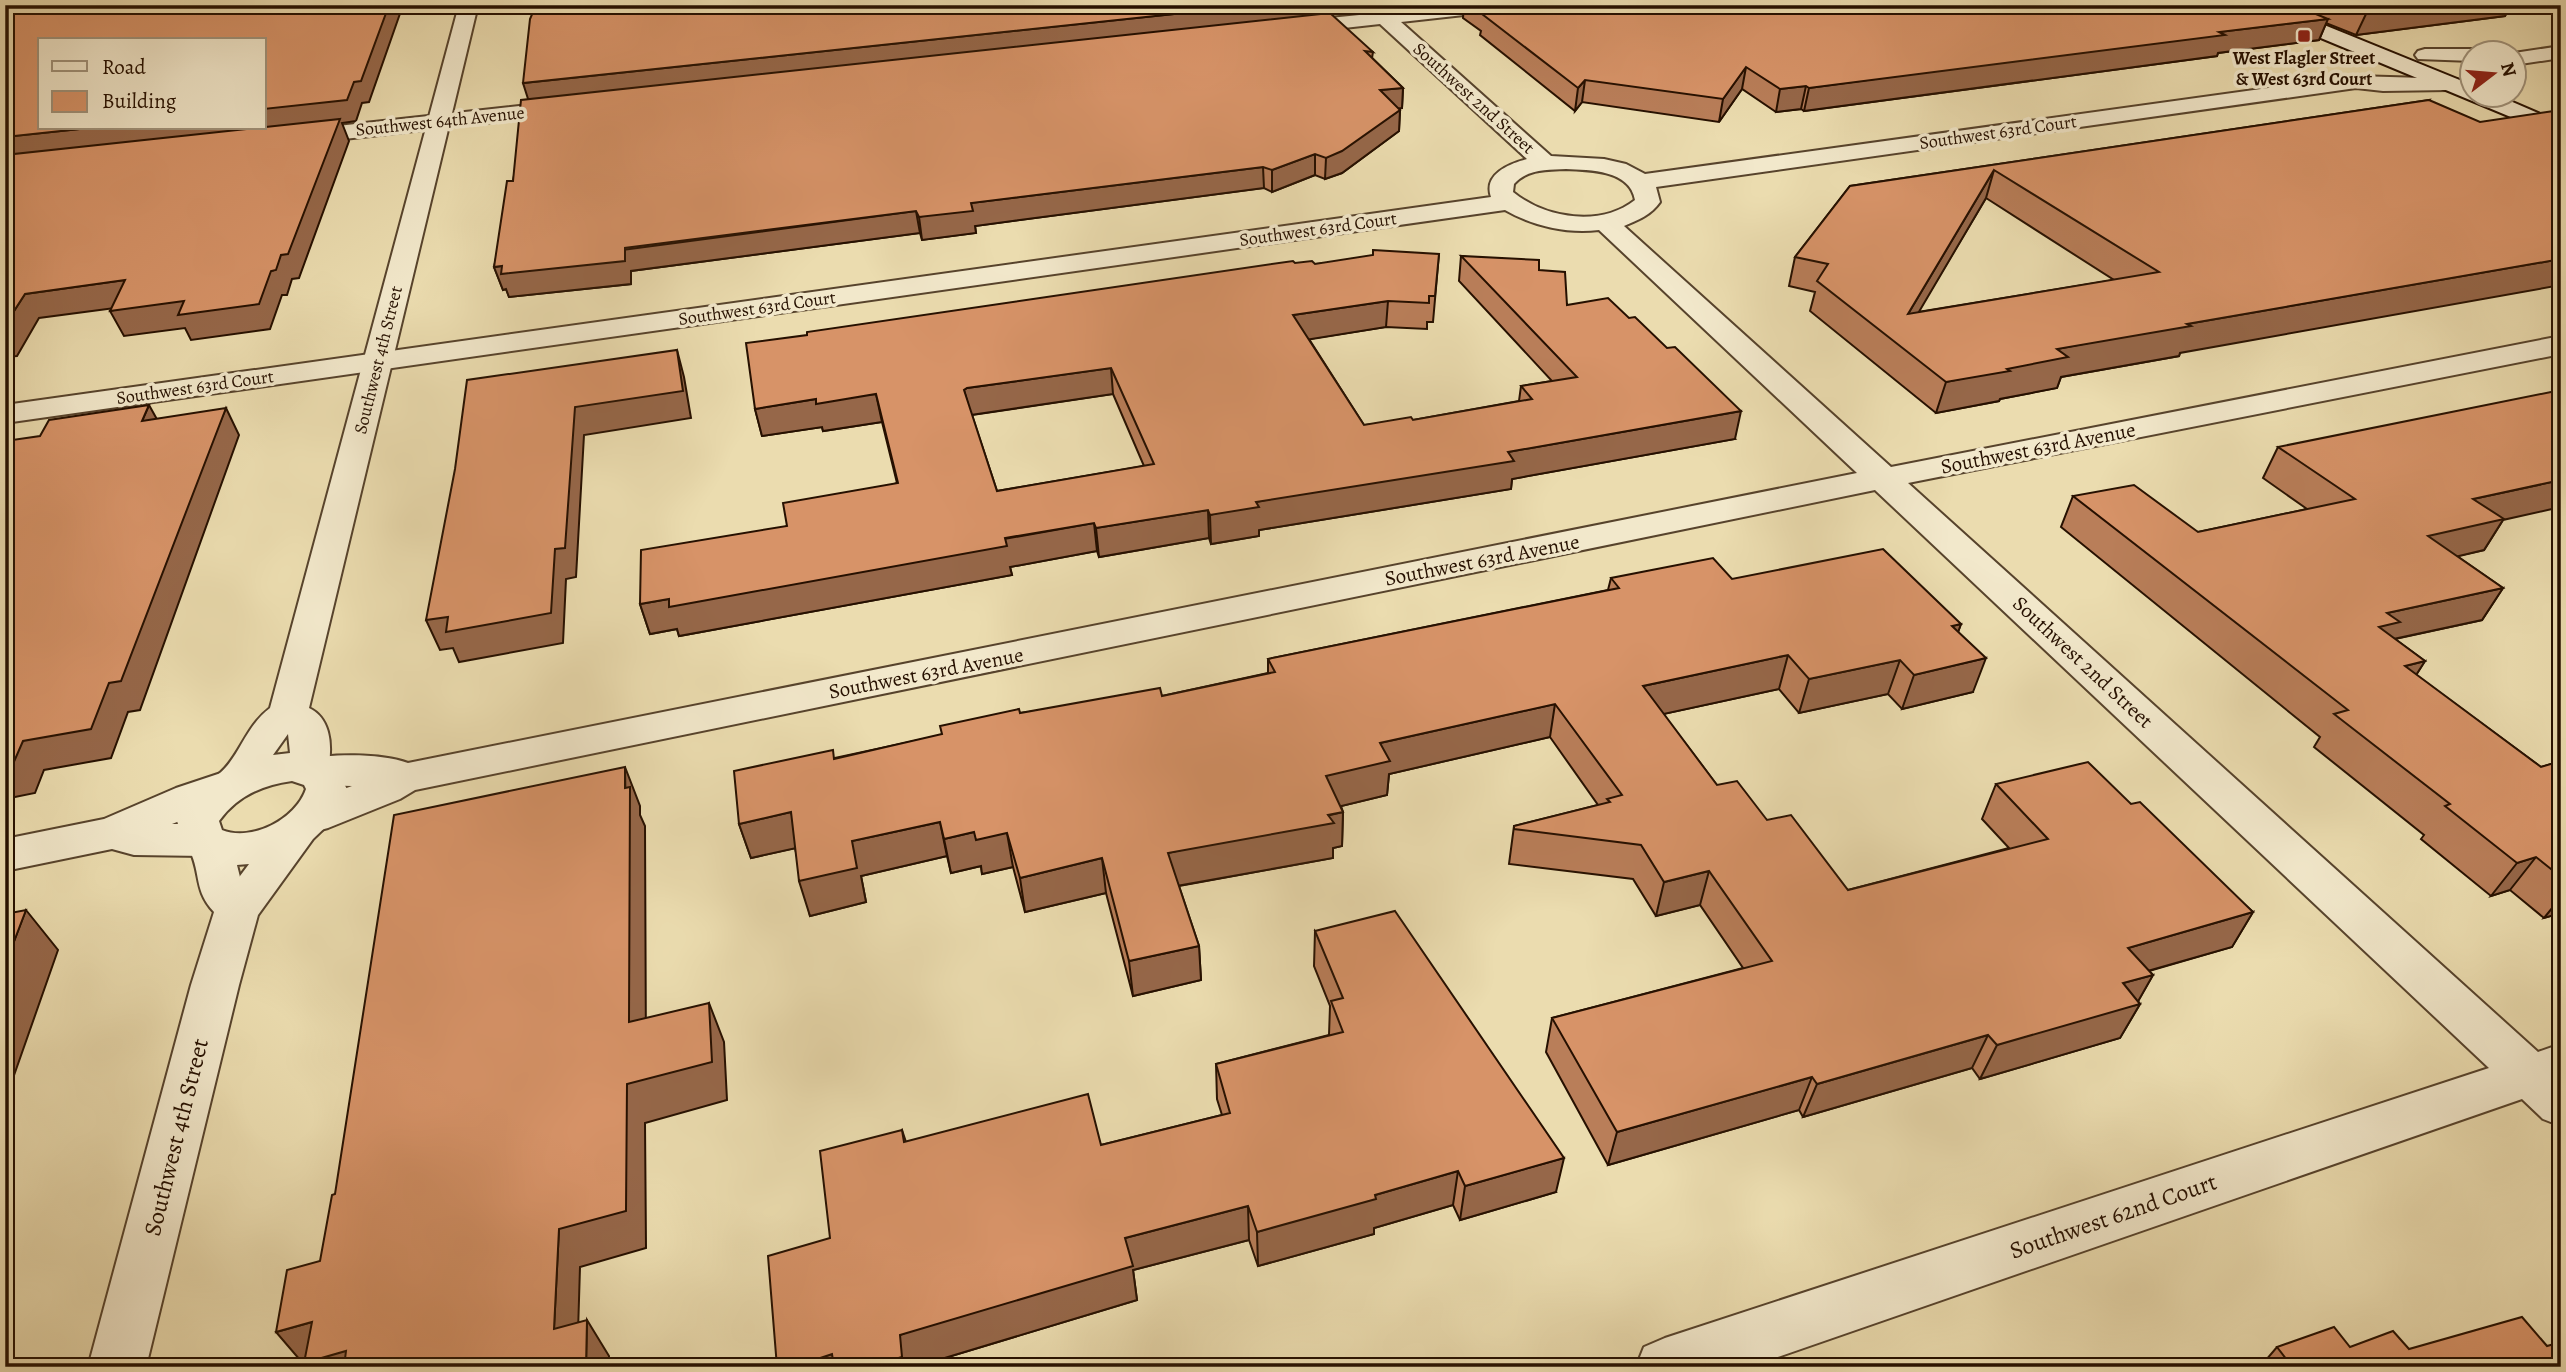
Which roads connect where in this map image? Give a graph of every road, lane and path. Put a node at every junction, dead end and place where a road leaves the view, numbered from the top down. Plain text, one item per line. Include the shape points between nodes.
1 (469, 5) edge
2 (1500, 5) edge
3 (2258, 5) edge
4 (2301, 5) edge
5 (1379, 12) edge
6 (1273, 30) edge
7 (2561, 52) edge
8 (2425, 55) junction
9 (2458, 55) edge
10 (2386, 58) junction
11 (2528, 58) edge
12 (2458, 68) edge
13 (2356, 82) junction
14 (2449, 84) junction
15 (2458, 88) edge
16 (2528, 97) edge
17 (591, 105) edge
18 (2506, 108) edge
19 (2561, 110) edge
20 (437, 122) junction
21 (2561, 131) edge
22 (266, 141) edge
23 (1545, 163) junction
24 (1640, 182) junction
25 (1508, 202) junction
26 (1605, 222) junction
27 (2561, 345) edge
28 (378, 362) junction
29 (5, 414) edge
30 (1885, 479) junction
31 (288, 714) junction
32 (312, 770) junction
33 (404, 778) junction
34 (233, 783) junction
35 (305, 824) junction
36 (113, 833) junction
37 (207, 842) junction
38 (5, 855) edge
39 (238, 908) junction
40 (2551, 1082) edge
41 (117, 1367) edge
42 (1664, 1367) edge

1 - 20 street, Southwest 4th Street
2 - 5 street
3 - 10 street
4 - 8 street
5 - 6 street
5 - 23 street, Southwest 2nd Street
7 - 11 street
8 - 9 street
8 - 12 street
10 - 13 street
10 - 14 street
13 - 14 street, Southwest 63rd Court
13 - 24 street, Southwest 63rd Court
14 - 15 street
16 - 19 street
17 - 20 street, Southwest 64th Avenue
18 - 21 street
20 - 22 street, Southwest 64th Avenue
20 - 28 street, Southwest 4th Street
23 - 24 street via 1609,167
23 - 25 street via 1521,168 1504,178 1501,194
24 - 26 street via 1648,192 1648,202 1625,218
25 - 26 street via 1521,211 1560,221
25 - 28 street, Southwest 63rd Court
26 - 30 street, Southwest 2nd Street
27 - 30 street, Southwest 63rd Avenue
28 - 29 street, Southwest 63rd Court
28 - 31 street, Southwest 4th Street
30 - 33 street, Southwest 63rd Avenue
30 - 40 street, Southwest 2nd Street
31 - 32 street, Southwest 4th Street via 305,722
31 - 34 street via 270,728
32 - 33 street, Southwest 63rd Avenue via 391,772
32 - 34 street via 275,768
32 - 35 street, Southwest 4th Street via 323,778 326,796
33 - 35 street, Southwest 63rd Avenue
34 - 36 street
34 - 37 street via 215,796 198,821
35 - 37 street via 260,846 224,849
35 - 39 street, Southwest 4th Street
36 - 37 street via 134,839
36 - 38 street
37 - 39 street via 221,891
39 - 41 street, Southwest 4th Street
40 - 42 street, Southwest 62nd Court

